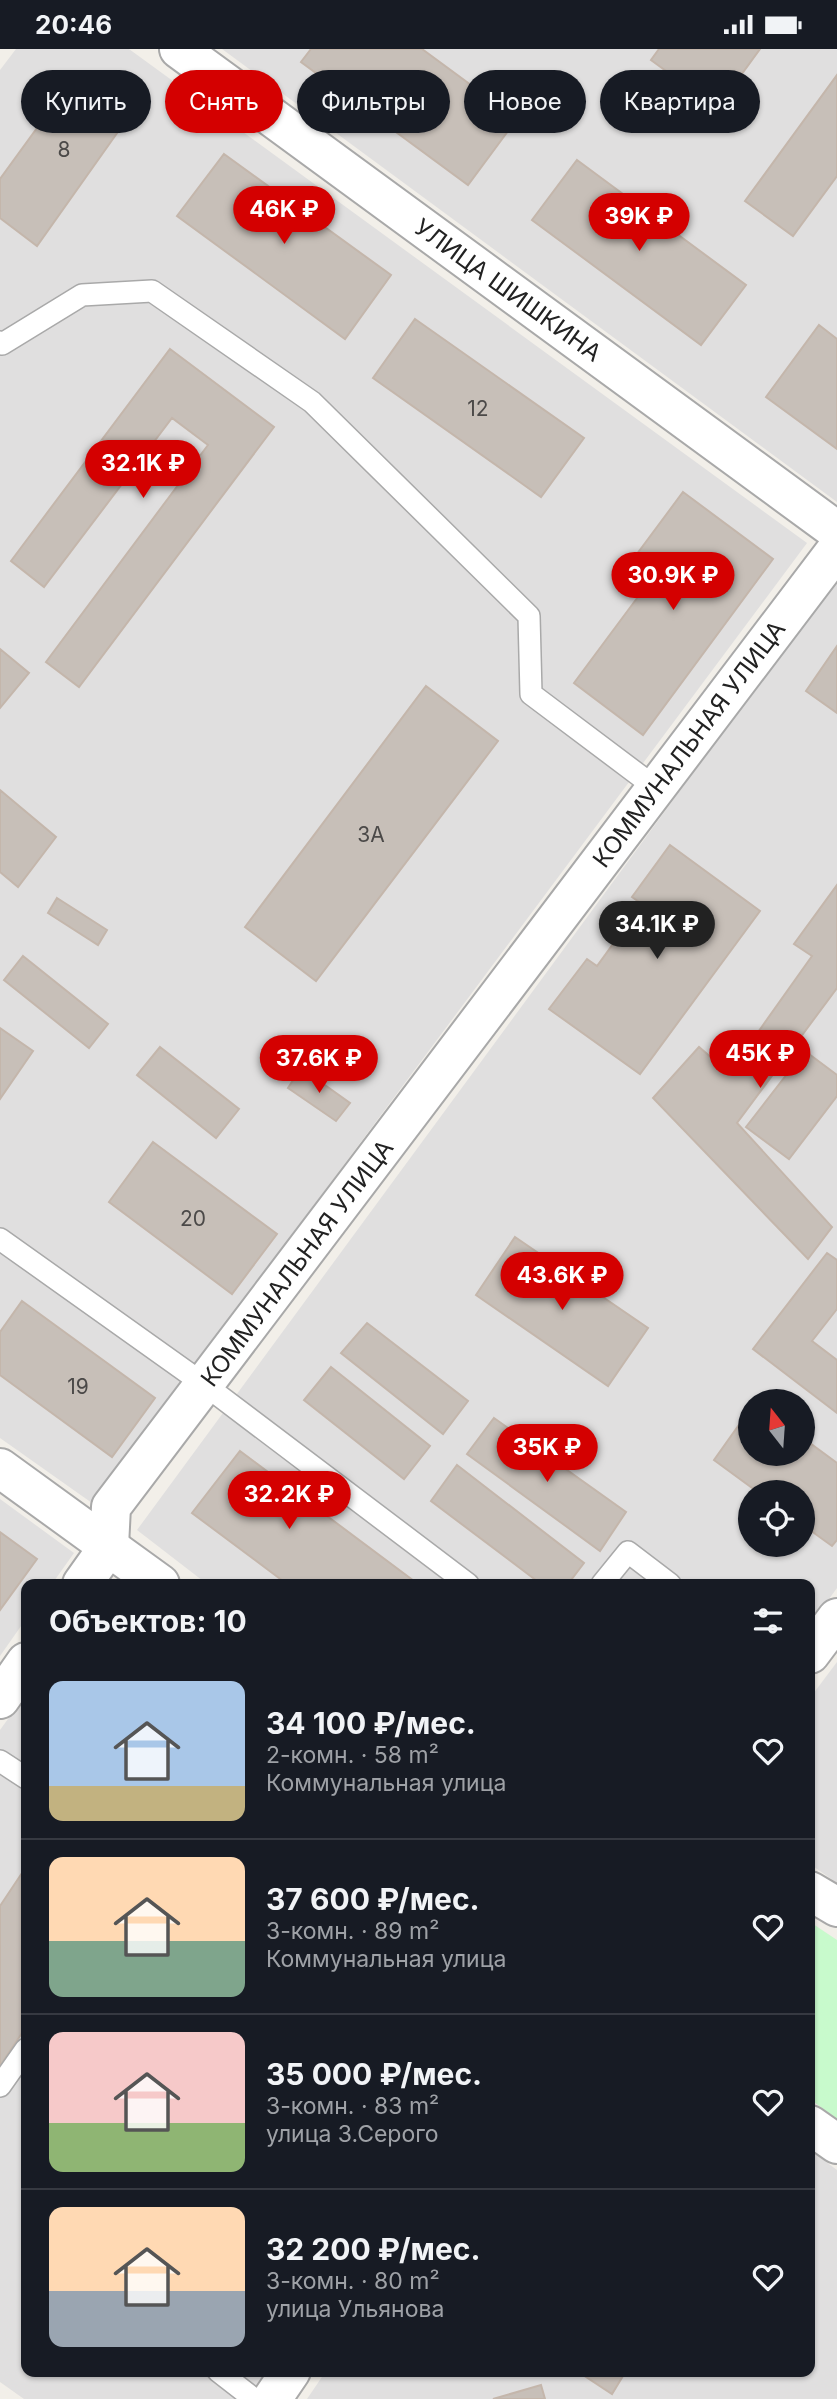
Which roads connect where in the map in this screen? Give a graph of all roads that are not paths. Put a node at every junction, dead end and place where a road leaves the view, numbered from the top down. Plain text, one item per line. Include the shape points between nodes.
1 (179, 49) edge
2 (0, 342) edge
3 (837, 531) edge
4 (837, 549) edge
5 (656, 789) junction
6 (0, 1239) edge
7 (205, 1385) junction
8 (0, 1468) edge
9 (109, 1546) junction
10 (86, 1579) edge
11 (153, 1579) edge
12 (461, 1579) edge
13 (606, 1579) edge
14 (663, 1579) edge
15 (837, 1618) edge
16 (815, 1647) edge
17 (21, 1669) edge
18 (0, 1699) edge
19 (0, 1761) edge
20 (21, 1775) edge
21 (815, 1894) edge
22 (837, 1907) edge
23 (21, 2056) edge
24 (0, 2086) edge
25 (815, 2129) edge
26 (837, 2144) edge
27 (226, 2377) edge
28 (287, 2377) edge
29 (254, 2399) edge
30 (272, 2399) edge

1 - 3 street, УЛИЦА ШИШКИНА
2 - 5 lane via 82,295 152,291 312,402 530,617 531,694
4 - 5 street, КОММУНАЛЬНАЯ УЛИЦА
5 - 7 street, КОММУНАЛЬНАЯ УЛИЦА
6 - 7 lane
7 - 9 street, КОММУНАЛЬНАЯ УЛИЦА via 111,1507
7 - 12 lane
8 - 9 street
9 - 10 street
9 - 11 street
13 - 14 lane via 628,1552
15 - 16 street
17 - 18 street
19 - 20 lane
21 - 22 street
23 - 24 lane
25 - 26 street
27 - 29 lane
28 - 30 street

